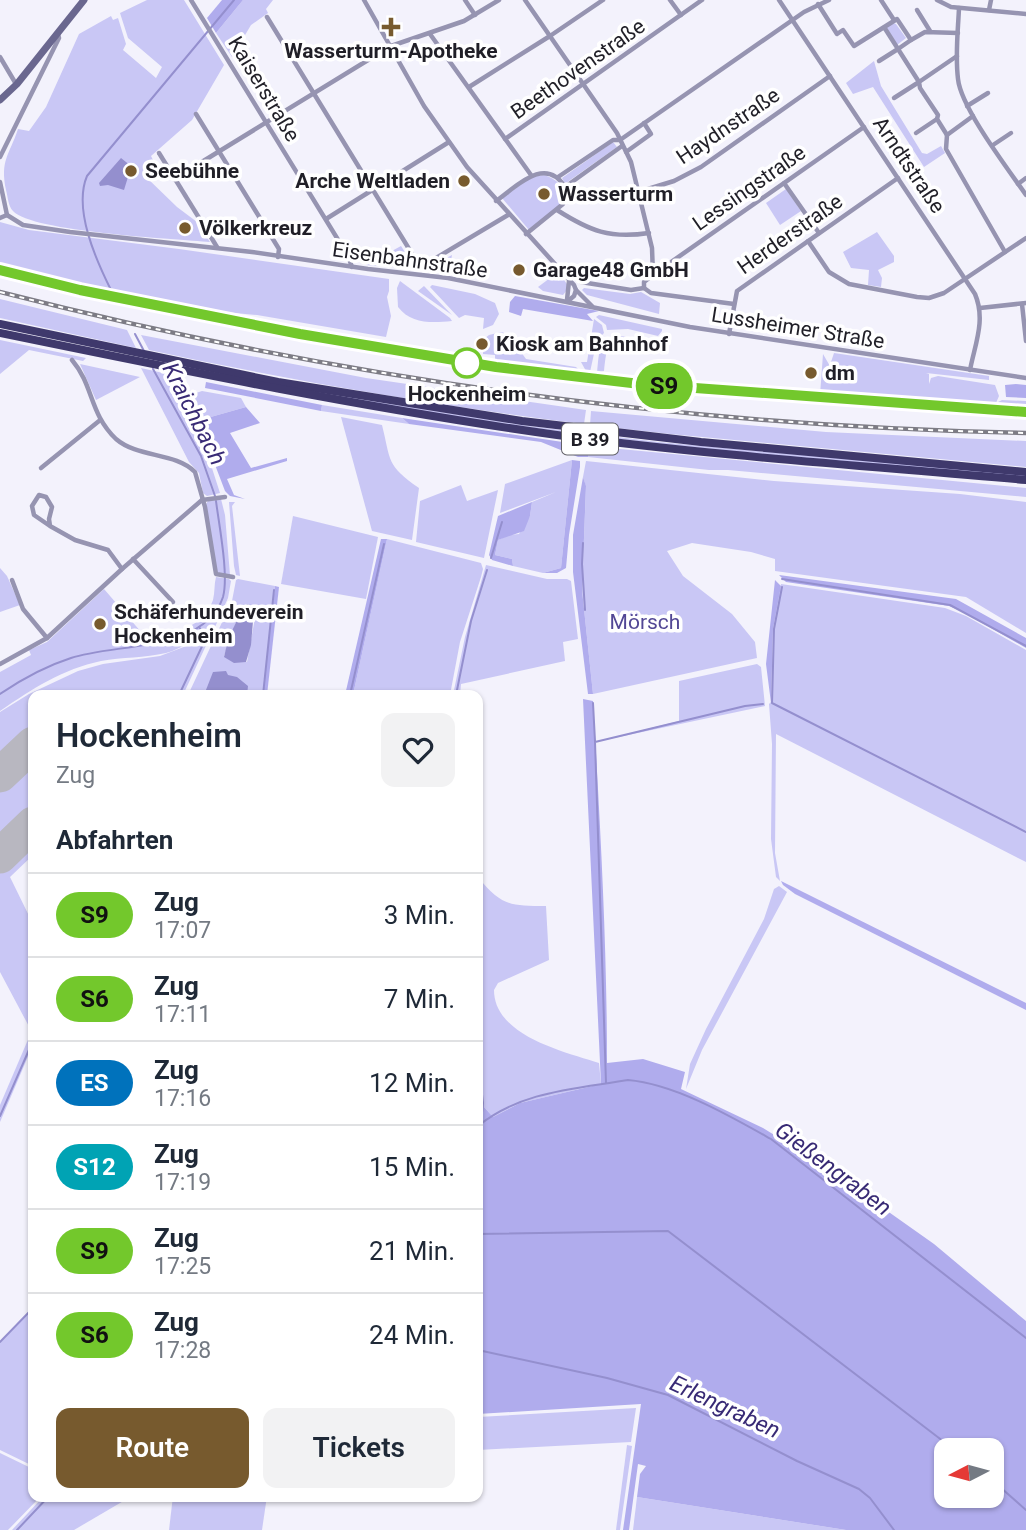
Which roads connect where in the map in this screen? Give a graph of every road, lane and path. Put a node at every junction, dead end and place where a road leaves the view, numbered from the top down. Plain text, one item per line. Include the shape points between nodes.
1 (84, 0) edge
2 (191, 0) edge
3 (364, 0) edge
4 (465, 0) edge
5 (499, 0) edge
6 (525, 0) edge
7 (603, 0) edge
8 (670, 0) edge
9 (702, 0) edge
10 (779, 0) edge
11 (829, 0) edge
12 (881, 0) edge
13 (937, 0) edge
14 (991, 0) edge
15 (818, 4) junction
16 (959, 8) junction
17 (917, 10) dead end
18 (989, 10) junction
19 (1026, 14) edge
20 (475, 15) junction
21 (681, 15) junction
22 (267, 17) dead end
23 (894, 20) junction
24 (792, 21) junction
25 (884, 27) junction
26 (930, 32) junction
27 (430, 33) junction
28 (958, 33) junction
29 (58, 34) junction
30 (551, 36) junction
31 (911, 40) junction
32 (391, 46) junction
33 (898, 49) junction
34 (957, 56) junction
35 (0, 57) edge
36 (879, 61) dead end
37 (830, 76) junction
38 (919, 82) junction
39 (584, 83) junction
40 (17, 85) junction
41 (469, 87) junction
42 (313, 92) junction
43 (988, 93) dead end
44 (894, 98) dead end
45 (0, 100) edge
46 (968, 106) junction
47 (196, 114) dead end
48 (973, 116) junction
49 (937, 119) junction
50 (266, 121) junction
51 (644, 123) junction
52 (864, 127) junction
53 (916, 133) dead end
54 (1011, 133) dead end
55 (947, 135) junction
56 (505, 139) junction
57 (620, 140) junction
58 (449, 142) junction
59 (993, 145) junction
60 (622, 146) junction
61 (218, 151) junction
62 (159, 153) dead end
63 (626, 153) junction
64 (0, 156) edge
65 (531, 175) junction
66 (558, 177) junction
67 (898, 178) junction
68 (1026, 178) edge
69 (174, 179) junction
70 (0, 182) edge
71 (784, 183) junction
72 (1018, 184) junction
73 (565, 187) junction
74 (373, 190) junction
75 (638, 192) junction
76 (1026, 195) edge
77 (496, 201) junction
78 (557, 210) junction
79 (6, 215) junction
80 (508, 215) junction
81 (0, 218) edge
82 (326, 219) junction
83 (649, 233) junction
84 (819, 233) junction
85 (526, 234) junction
86 (1026, 238) edge
87 (808, 241) junction
88 (217, 248) junction
89 (1005, 252) junction
90 (278, 257) junction
91 (352, 267) junction
92 (653, 275) junction
93 (965, 278) junction
94 (569, 281) junction
95 (581, 282) dead end
96 (644, 288) junction
97 (576, 290) junction
98 (567, 301) junction
99 (1024, 303) edge
100 (734, 304) junction
101 (593, 307) junction
102 (980, 308) junction
103 (0, 324) edge
104 (0, 333) edge
105 (729, 334) junction
106 (1026, 341) edge
107 (72, 360) dead end
108 (973, 370) junction
109 (1026, 378) edge
110 (99, 421) junction
111 (41, 468) dead end
112 (1026, 472) edge
113 (1026, 480) edge
114 (223, 497) dead end
115 (205, 499) junction
116 (50, 526) junction
117 (133, 559) junction
118 (122, 569) junction
119 (230, 577) dead end
120 (12, 580) dead end
121 (173, 603) dead end
122 (47, 638) junction
123 (0, 664) edge

1 - 29 main road
2 - 50 street, Kaiserstraße
3 - 32 street
4 - 20 street
5 - 20 street
6 - 30 street
7 - 30 street
8 - 21 street
9 - 21 street, Beethovenstraße
10 - 24 street, Arndtstraße
11 - 15 street
12 - 23 street
13 - 16 street
14 - 18 street
15 - 24 street
15 - 25 street via 837,34 843,30 854,46
16 - 18 street
16 - 28 street
17 - 26 street
18 - 19 street
20 - 27 street
21 - 39 street, Beethovenstraße
22 - 42 street
23 - 25 street
23 - 31 street
24 - 37 street, Arndtstraße
24 - 51 street
25 - 33 street
26 - 28 street
26 - 31 street
27 - 32 street
27 - 41 street
28 - 34 street
29 - 40 main road
29 - 64 street
30 - 39 street
30 - 41 street
31 - 33 street
32 - 42 street
32 - 58 street
33 - 36 street
33 - 38 street
34 - 38 street
34 - 46 street via 958,79
35 - 40 street
37 - 52 street, Arndtstraße
37 - 75 street, Haydnstraße via 701,167
38 - 44 street
38 - 49 street
39 - 56 street, Beethovenstraße
39 - 57 street
40 - 45 main road
41 - 56 street
42 - 50 street
42 - 74 street
43 - 46 street
46 - 48 street
47 - 61 street
48 - 55 street
48 - 59 street
49 - 53 street
49 - 55 street
50 - 61 street
50 - 82 street, Kaiserstraße
51 - 57 street
51 - 63 street via 651,134
52 - 67 street, Arndtstraße
52 - 71 street, Lessingstraße
54 - 59 street
55 - 89 street via 946,149
56 - 65 street
57 - 60 street
57 - 66 street via 613,140
58 - 74 street
58 - 77 street
59 - 72 street
60 - 63 street
60 - 73 street
61 - 69 street
61 - 90 street via 279,249
62 - 69 street
63 - 75 street
65 - 66 street
65 - 77 street
66 - 73 street
67 - 84 street, Herderstraße
67 - 93 street, Arndtstraße
68 - 72 street
69 - 88 street
70 - 79 street
71 - 84 street
71 - 92 street, Lessingstraße
72 - 76 street
73 - 78 street via 565,200
74 - 80 street via 414,257 424,261
74 - 82 street
75 - 83 street
77 - 80 street
78 - 83 street via 594,231 629,236
78 - 85 street
79 - 81 street
79 - 88 street, Eisenbahnstraße via 23,225
80 - 85 street
82 - 91 street, Kaiserstraße
83 - 92 street
84 - 87 street, Herderstraße
85 - 94 street
86 - 89 street
87 - 93 street via 829,272 849,284 929,298
87 - 100 street, Herderstraße via 737,291
88 - 90 street, Eisenbahnstraße
89 - 93 street
90 - 91 street, Eisenbahnstraße
91 - 98 street, Eisenbahnstraße via 448,278
92 - 96 street
93 - 102 street, Arndtstraße
94 - 97 street
94 - 98 street
95 - 96 street
96 - 100 street via 651,293
97 - 98 street
97 - 101 street
98 - 101 street, Lussheimer Straße
99 - 102 street
99 - 106 street
100 - 105 street, Herderstraße
101 - 105 street, Lussheimer Straße
102 - 108 street
103 - 112 highway, B 39 via 327,391 522,421
104 - 113 highway, B 39 via 342,402 560,435
105 - 108 street, Lussheimer Straße
107 - 110 street via 88,387
108 - 109 street, Lussheimer Straße
110 - 111 street
110 - 115 street via 127,446 191,468
114 - 115 street
115 - 117 street
115 - 119 street via 214,569 216,574
116 - 116 street via 34,515 32,506 39,495 52,507
116 - 118 street via 108,550
117 - 118 street
117 - 121 street
118 - 122 street
120 - 122 street via 23,609
122 - 123 street

